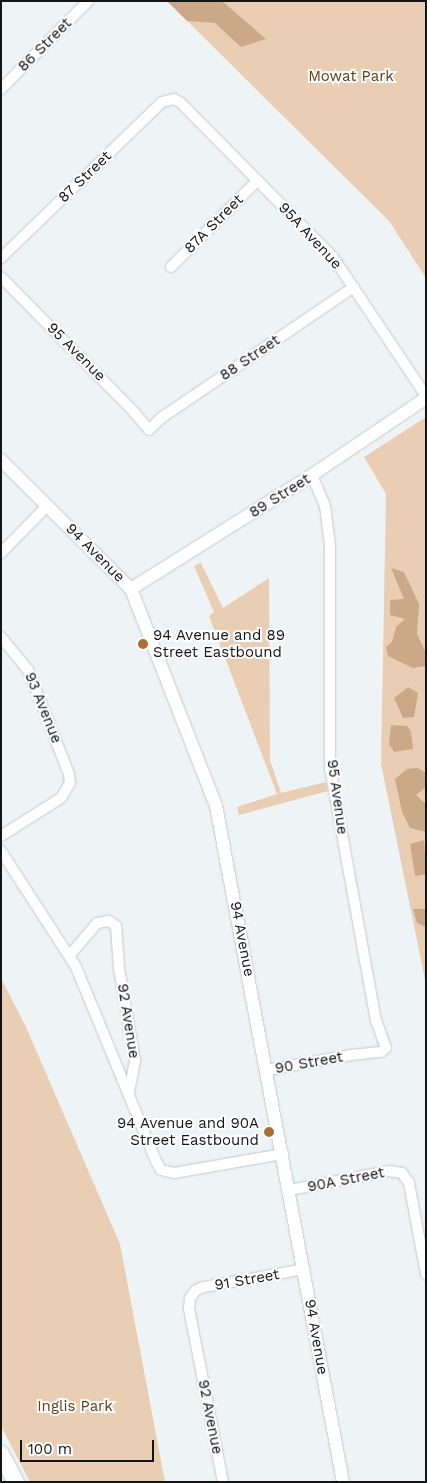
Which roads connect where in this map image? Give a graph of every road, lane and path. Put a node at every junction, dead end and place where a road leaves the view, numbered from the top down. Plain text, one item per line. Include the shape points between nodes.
1 (88, 1) edge
2 (1, 89) edge
3 (170, 99) joint
4 (256, 181) junction
5 (1, 258) edge
6 (171, 267) dead end
7 (1, 277) edge
8 (354, 287) junction
9 (426, 397) edge
10 (148, 430) joint
11 (1, 460) edge
12 (312, 476) junction
13 (48, 506) junction
14 (1, 552) edge
15 (131, 589) junction
16 (1, 637) edge
17 (1, 836) edge
18 (1, 851) edge
19 (70, 955) junction
20 (351, 1055) joint
21 (267, 1070) junction
22 (129, 1091) junction
23 (283, 1154) junction
24 (290, 1190) junction
25 (304, 1269) junction
26 (426, 1274) edge
27 (192, 1294) joint
28 (1, 1454) edge
29 (16, 1482) edge
30 (223, 1482) edge
31 (343, 1482) edge

1 - 2 street, 86 Street
3 - 4 street, 95A Avenue via 180,103
3 - 5 street, 87 Street via 159,104
4 - 6 street, 87A Street
4 - 8 street, 95A Avenue via 334,257
7 - 10 street, 95 Avenue
8 - 9 street, 95A Avenue
8 - 10 street, 88 Street
9 - 12 street, 89 Street
11 - 13 street, 94 Avenue
12 - 15 street, 89 Street
12 - 20 street, 95 Avenue via 324,506 330,546 330,769 376,1022 386,1046 381,1052
13 - 14 street
13 - 15 street, 94 Avenue
15 - 21 street, 94 Avenue via 219,816
16 - 17 street, 93 Avenue via 19,656 32,678 69,774 69,787 61,798
18 - 19 street, 92 Avenue
19 - 22 street, 92 Avenue
19 - 22 street, 92 Avenue via 97,923 109,921 116,926 119,968 135,1061
20 - 21 street, 90 Street
21 - 23 street, 94 Avenue
22 - 23 street via 156,1161 165,1172
23 - 24 street, 94 Avenue
24 - 25 street, 94 Avenue
24 - 26 street, 90A Street via 389,1171 402,1173 409,1183
25 - 27 street, 91 Street via 204,1287
25 - 31 street, 94 Avenue
27 - 30 street, 92 Avenue via 189,1308
28 - 29 main road

